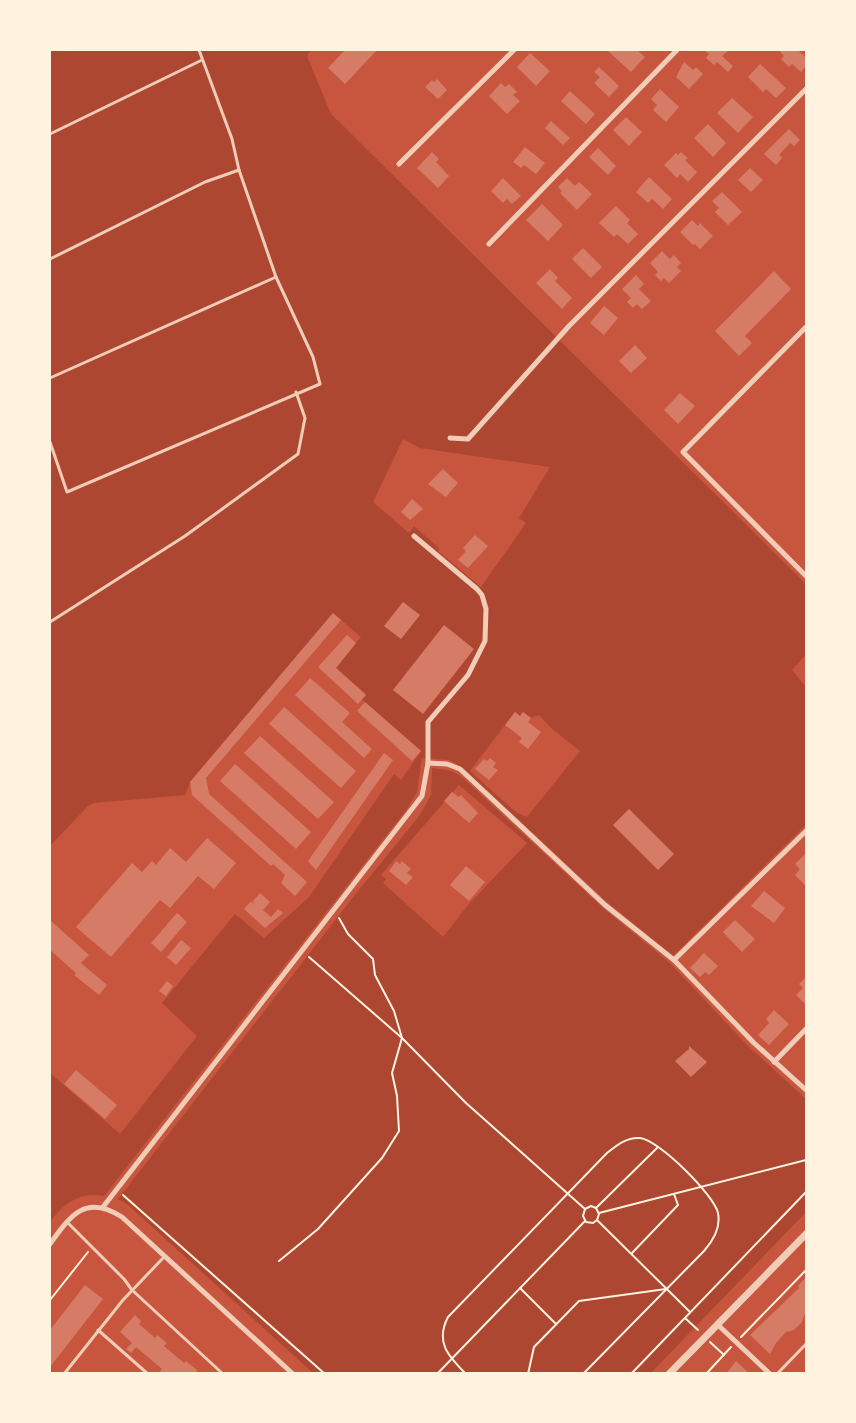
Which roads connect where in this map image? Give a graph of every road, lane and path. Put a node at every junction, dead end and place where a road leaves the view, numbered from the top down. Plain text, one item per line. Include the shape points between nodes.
1 (199, 50) edge
2 (514, 50) edge
3 (677, 50) edge
4 (202, 60) junction
5 (807, 89) edge
6 (50, 134) edge
7 (399, 164) dead end
8 (239, 170) junction
9 (489, 244) dead end
10 (50, 259) edge
11 (276, 277) junction
12 (807, 327) edge
13 (50, 378) edge
14 (296, 392) junction
15 (450, 438) dead end
16 (50, 442) edge
17 (50, 448) edge
18 (414, 536) dead end
19 (807, 576) edge
20 (50, 622) edge
21 (428, 763) junction
22 (807, 831) edge
23 (334, 913) junction
24 (302, 951) junction
25 (674, 960) junction
26 (807, 1029) edge
27 (402, 1038) junction
28 (774, 1062) junction
29 (807, 1090) edge
30 (659, 1147) junction
31 (807, 1160) edge
32 (701, 1187) junction
33 (117, 1189) junction
34 (807, 1192) edge
35 (567, 1194) junction
36 (674, 1194) junction
37 (103, 1207) junction
38 (596, 1208) junction
39 (585, 1209) junction
40 (599, 1213) junction
41 (597, 1220) junction
42 (585, 1221) junction
43 (67, 1222) junction
44 (807, 1234) edge
45 (50, 1244) edge
46 (92, 1247) junction
47 (631, 1254) junction
48 (165, 1255) junction
49 (279, 1261) dead end
50 (807, 1270) edge
51 (520, 1287) junction
52 (666, 1289) junction
53 (132, 1290) junction
54 (50, 1300) edge
55 (690, 1312) junction
56 (556, 1324) junction
57 (718, 1324) junction
58 (98, 1330) junction
59 (736, 1342) junction
60 (807, 1344) edge
61 (451, 1359) junction
62 (671, 1373) edge
63 (64, 1374) edge
64 (148, 1374) edge
65 (223, 1374) edge
66 (293, 1374) edge
67 (325, 1374) edge
68 (437, 1374) edge
69 (466, 1374) edge
70 (528, 1374) edge
71 (583, 1374) edge
72 (631, 1374) edge
73 (705, 1374) edge
74 (770, 1374) edge
75 (777, 1374) edge

1 - 4 lane
2 - 7 street
3 - 9 street
4 - 6 lane
4 - 8 lane via 232,139
5 - 15 street via 569,326 468,439
8 - 10 lane via 205,182
8 - 11 lane
11 - 13 lane
11 - 14 lane via 313,357 320,384
12 - 19 street via 683,452
14 - 17 lane via 67,492
14 - 20 lane via 305,418 298,454 185,536
16 - 17 lane
18 - 21 street via 477,589 486,609 485,641 476,662 428,722
21 - 23 street via 425,789 418,803
21 - 25 street via 460,769 605,905
22 - 25 street
23 - 24 street
23 - 27 path via 373,959 375,975 394,1011
24 - 27 path
24 - 33 street
25 - 28 street
26 - 28 street
27 - 35 path via 465,1103
27 - 49 path via 392,1073 399,1131 392,1147 309,1238
28 - 29 street
30 - 32 path
30 - 35 path via 643,1138 618,1144
30 - 38 path
31 - 32 path
32 - 36 path
32 - 52 path via 717,1210 717,1228 704,1251
33 - 37 street
33 - 67 path
34 - 55 path
35 - 39 path
35 - 61 path via 448,1317 442,1336
36 - 40 path
36 - 47 path via 678,1205
37 - 43 street via 84,1208
37 - 48 street via 122,1216
38 - 39 path
38 - 40 path
39 - 42 path
40 - 41 path
41 - 42 path
41 - 47 path
42 - 51 path
43 - 45 street
43 - 46 lane
44 - 57 street
46 - 53 lane
46 - 54 path
47 - 52 path
48 - 53 lane
48 - 66 street
50 - 59 path
51 - 56 path
51 - 61 path
52 - 55 path
52 - 56 path via 579,1301
52 - 71 path
53 - 58 lane
53 - 65 lane
55 - 72 path
56 - 70 path via 534,1347
57 - 59 street
57 - 62 street
58 - 63 lane
58 - 64 lane
59 - 73 path
59 - 74 street
60 - 75 lane
61 - 68 path
61 - 69 path

